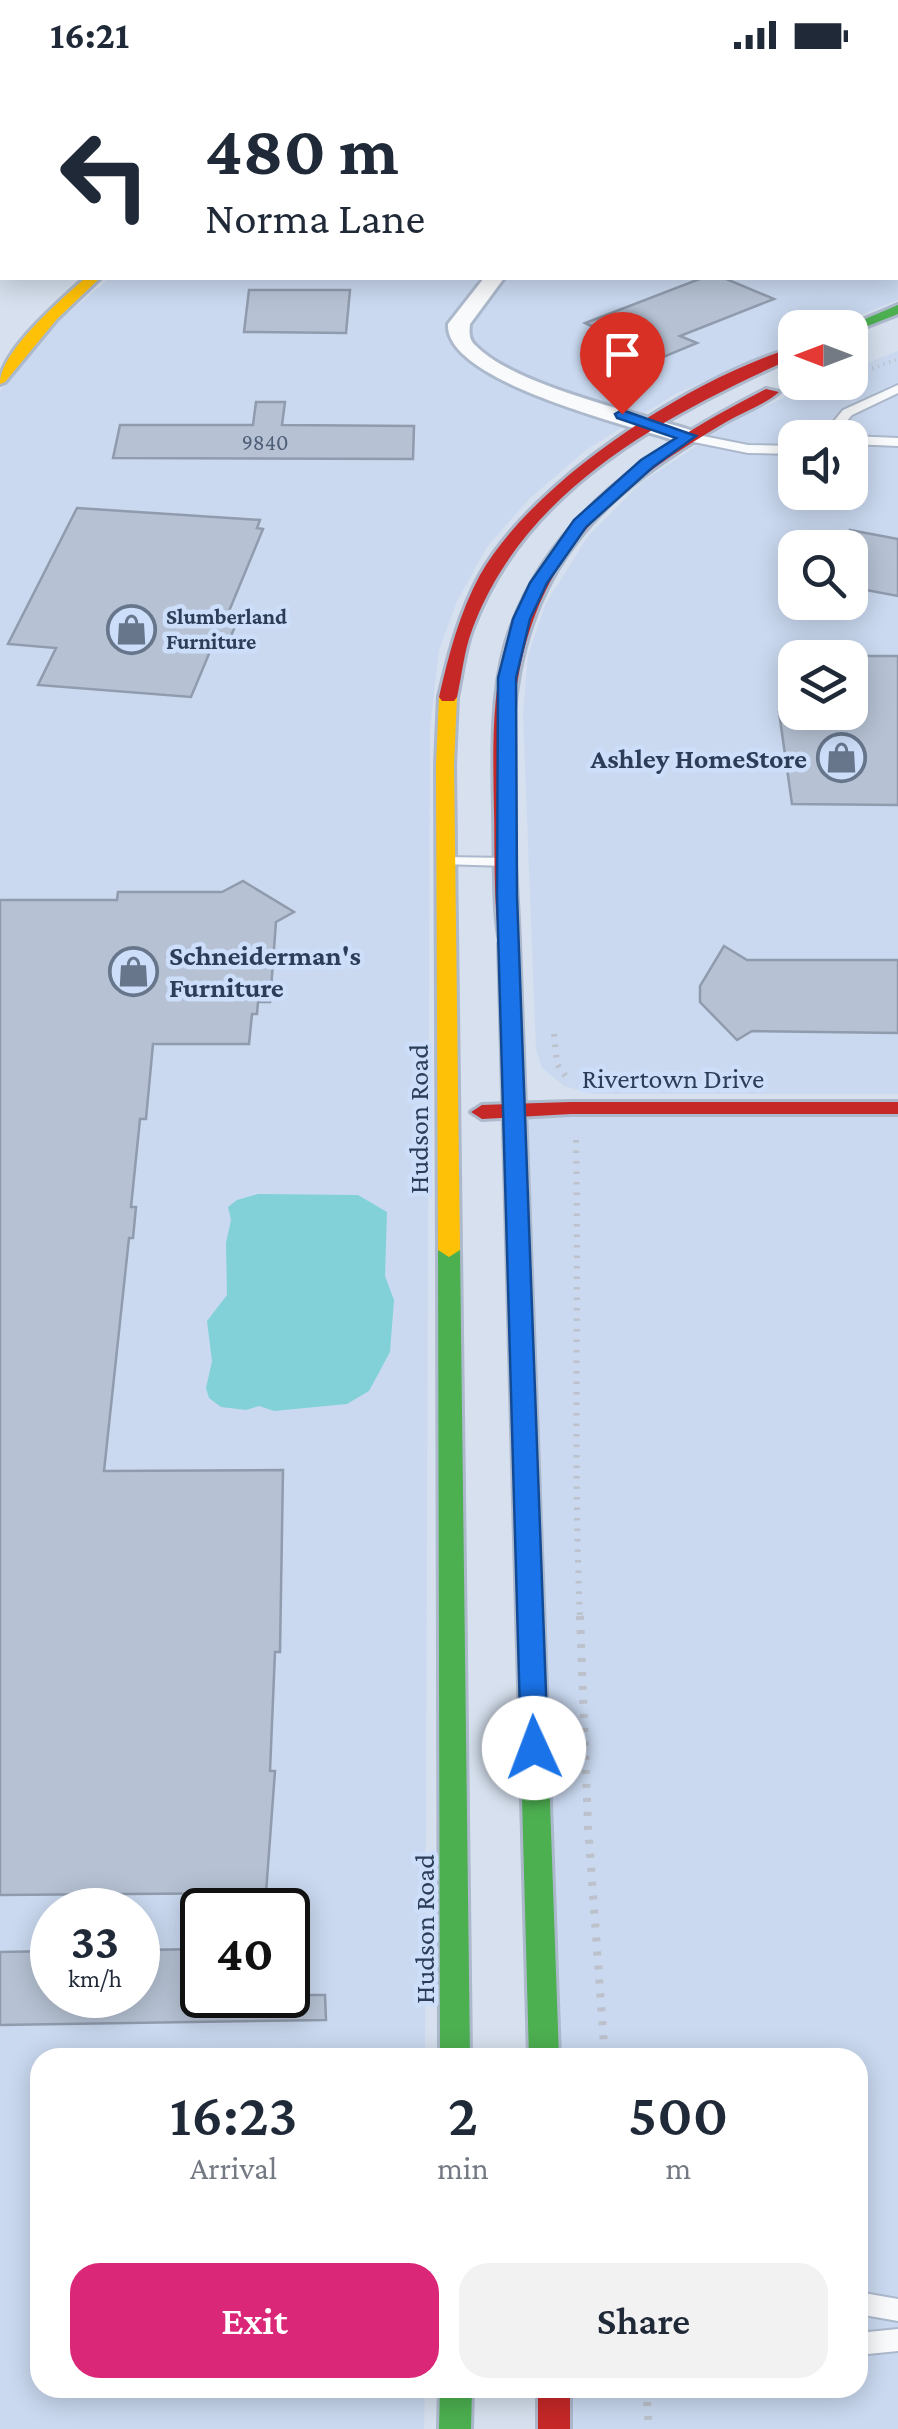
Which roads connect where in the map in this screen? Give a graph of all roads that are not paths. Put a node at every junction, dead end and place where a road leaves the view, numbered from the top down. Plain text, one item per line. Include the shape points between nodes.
1 (91, 280) edge
2 (492, 280) edge
3 (898, 309) edge
4 (868, 321) edge
5 (778, 358) edge
6 (0, 379) edge
7 (894, 394) edge
8 (778, 396) edge
9 (837, 420) edge
10 (645, 422) junction
11 (688, 436) junction
12 (868, 441) edge
13 (898, 442) edge
14 (778, 450) edge
15 (446, 862) junction
16 (506, 862) junction
17 (898, 1108) edge
18 (514, 1110) junction
19 (448, 1113) junction
20 (455, 2048) edge
21 (544, 2048) edge
22 (868, 2305) edge
23 (898, 2310) edge
24 (898, 2340) edge
25 (868, 2343) edge
26 (456, 2398) edge
27 (554, 2398) edge
28 (455, 2429) edge
29 (554, 2429) edge

1 - 6 main road
2 - 10 street via 459,324 461,344 471,354 500,372
3 - 4 main road
5 - 10 main road, Hudson Road
7 - 9 lane
8 - 11 main road via 736,409
10 - 11 street
10 - 15 main road, Hudson Road via 533,514 486,578 452,672
11 - 14 lane
11 - 16 main road via 580,523 522,619 507,678
12 - 13 lane
15 - 16 lane
15 - 19 main road, Hudson Road
16 - 18 main road
17 - 18 main road, Rivertown Drive
18 - 19 main road, Rivertown Drive
18 - 21 main road
19 - 20 main road, Hudson Road
22 - 23 lane
24 - 25 lane
26 - 28 main road
27 - 29 main road

